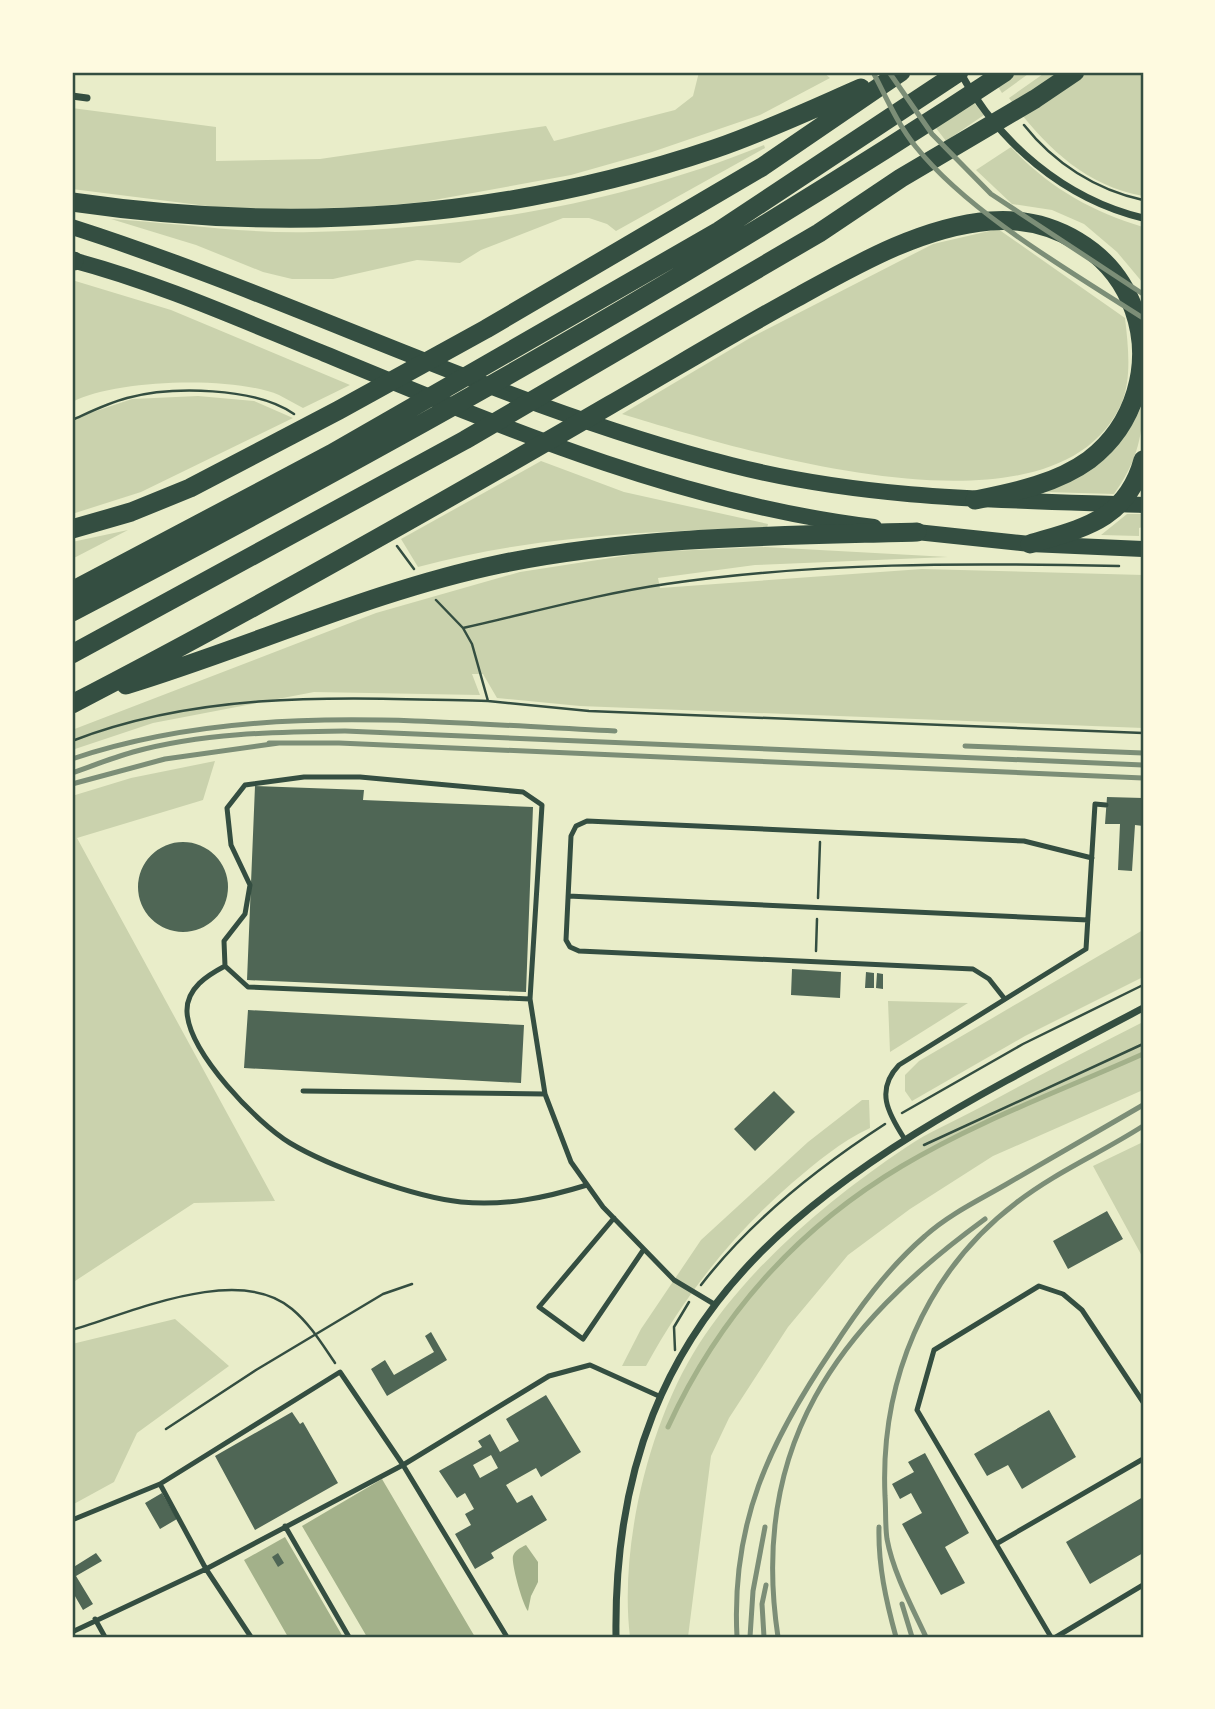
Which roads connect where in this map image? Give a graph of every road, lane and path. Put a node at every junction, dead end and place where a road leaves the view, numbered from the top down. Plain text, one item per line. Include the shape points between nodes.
1 (901, 72) edge
2 (959, 72) edge
3 (1004, 72) edge
4 (1075, 72) edge
5 (72, 96) edge
6 (87, 98) dead end
7 (1019, 118) dead end
8 (1143, 200) edge
9 (72, 202) edge
10 (1143, 218) edge
11 (72, 227) edge
12 (72, 261) edge
13 (1143, 460) edge
14 (975, 500) junction
15 (1119, 504) junction
16 (1143, 505) edge
17 (72, 529) edge
18 (917, 532) junction
19 (1030, 544) junction
20 (1143, 549) edge
21 (72, 591) edge
22 (72, 612) edge
23 (463, 628) dead end
24 (72, 654) edge
25 (488, 701) junction
26 (77, 702) edge
27 (1143, 733) edge
28 (72, 741) edge
29 (1106, 805) dead end
30 (1092, 858) junction
31 (568, 896) junction
32 (1088, 920) junction
33 (225, 966) junction
34 (1003, 998) junction
35 (530, 999) junction
36 (1143, 1008) edge
37 (1143, 1044) edge
38 (303, 1091) dead end
39 (545, 1094) junction
40 (904, 1138) junction
41 (920, 1146) dead end
42 (587, 1185) junction
43 (614, 1218) junction
44 (644, 1249) junction
45 (412, 1284) dead end
46 (714, 1304) junction
47 (72, 1330) edge
48 (316, 1335) junction
49 (340, 1372) junction
50 (661, 1396) junction
51 (1143, 1402) edge
52 (166, 1429) dead end
53 (1143, 1459) edge
54 (403, 1465) junction
55 (160, 1485) junction
56 (72, 1520) edge
57 (285, 1526) junction
58 (996, 1544) junction
59 (206, 1569) junction
60 (1143, 1584) edge
61 (95, 1619) junction
62 (72, 1632) edge
63 (105, 1637) edge
64 (251, 1637) edge
65 (349, 1637) edge
66 (507, 1637) edge
67 (616, 1637) edge
68 (1053, 1637) edge

1 - 9 highway via 715,149 545,195 455,210 384,218 280,221
1 - 17 highway via 762,167 373,391 190,488
2 - 10 street via 990,118 1047,173 1093,201
2 - 21 highway via 683,252 331,454
3 - 22 highway via 801,204 634,305 450,410
4 - 24 highway via 819,233 477,433
5 - 6 street
7 - 8 path via 1034,138 1073,170 1105,189
11 - 14 main road via 158,255 563,413 662,446 821,484
12 - 18 main road via 212,307 534,439 614,465 760,507
13 - 15 highway via 1136,482
14 - 15 main road
14 - 26 highway via 1046,482 1088,460 1129,409 1141,374 1142,343 1133,308 1117,278 1083,244 1060,230 1028,221 992,221 944,231 838,275 480,481
15 - 16 main road
15 - 19 highway via 1103,519
18 - 19 main road
18 - 26 highway via 654,541 497,565 380,596
19 - 20 main road
23 - 25 path
25 - 27 path via 589,711
25 - 28 path via 313,697 221,703 117,723
29 - 30 lane via 1095,804
30 - 31 lane via 1024,841 587,821 576,826 570,836
30 - 32 lane
31 - 32 lane
31 - 34 lane via 566,940 579,951 973,968 989,979
32 - 34 lane via 1086,949
33 - 35 lane via 248,987
33 - 35 lane via 224,941 245,914 250,885 231,845 227,808 245,785 303,777 360,777 523,792 542,805
33 - 42 lane via 194,988 187,1011 194,1036 218,1076 267,1128 293,1145 411,1192 460,1202 509,1204
34 - 40 lane via 892,1073 885,1106
35 - 39 lane
36 - 40 street
37 - 41 path
38 - 39 lane
39 - 42 lane via 570,1162
40 - 46 street via 802,1214
42 - 43 lane
43 - 44 lane
43 - 44 lane via 539,1307 583,1339
44 - 46 lane via 674,1280
45 - 48 path via 383,1294
46 - 50 street
47 - 48 path via 229,1289 276,1299
48 - 49 path
48 - 52 path
49 - 54 lane
49 - 55 lane
50 - 54 lane via 602,1368 583,1366 549,1376
50 - 67 street via 644,1437 624,1514 615,1583
51 - 58 lane via 1082,1310 1063,1294 1039,1286 934,1350 917,1410
53 - 58 lane
54 - 57 lane
54 - 66 lane
55 - 56 lane
55 - 59 lane
57 - 59 lane
57 - 65 lane
58 - 68 lane
59 - 61 lane
59 - 64 lane
60 - 68 lane
61 - 62 lane
61 - 63 lane

